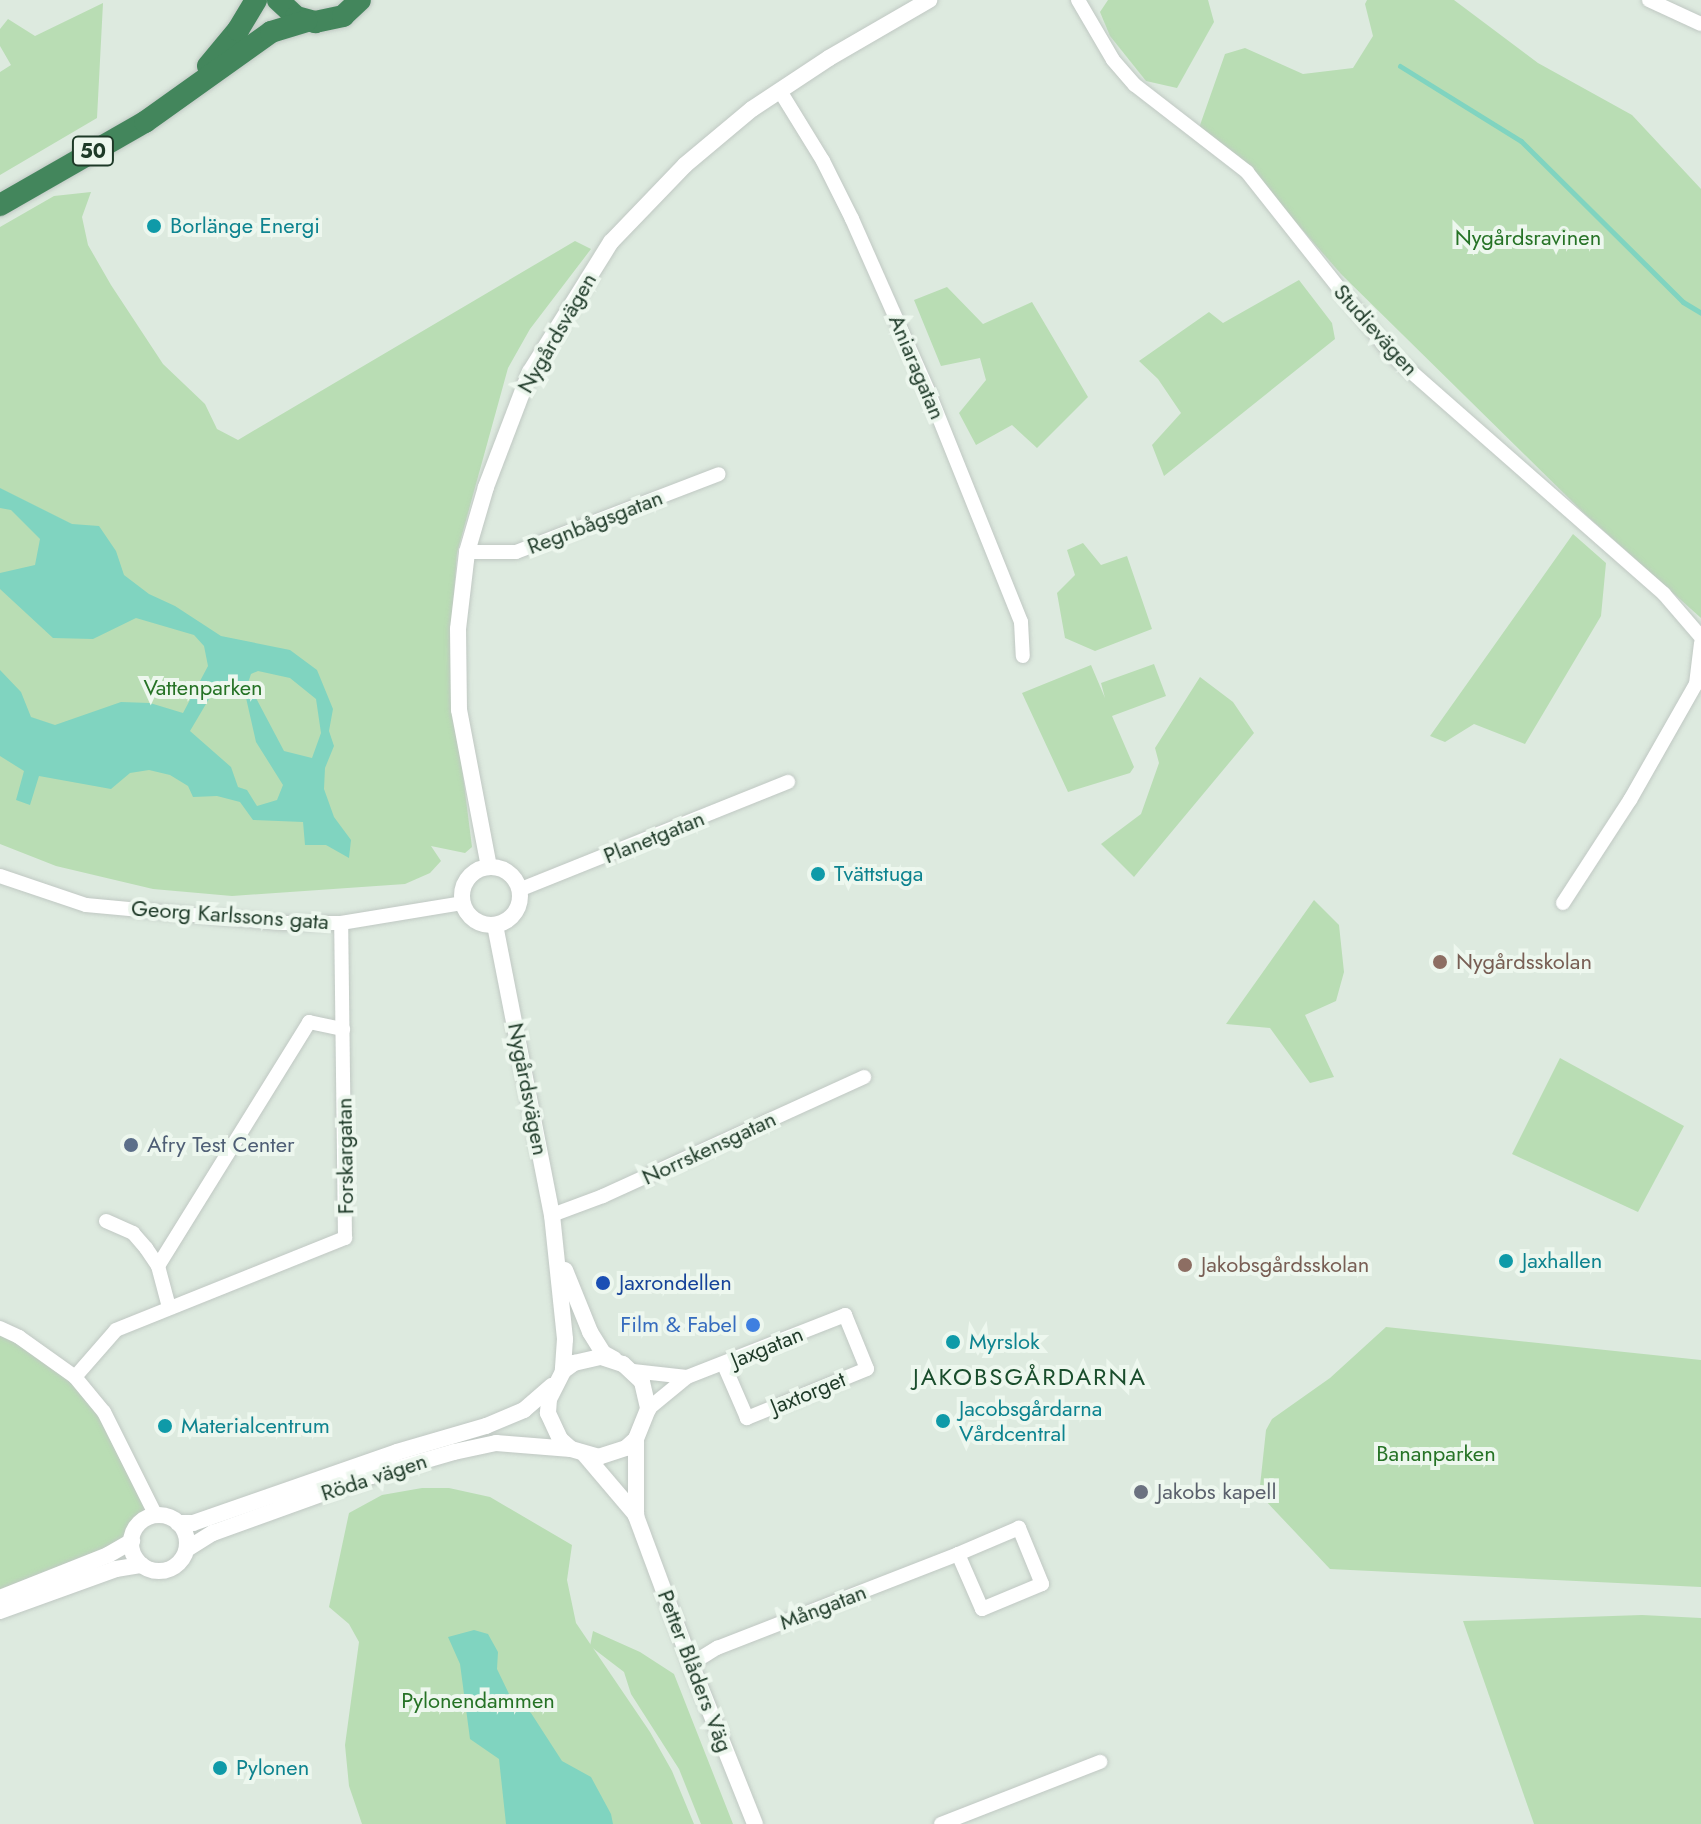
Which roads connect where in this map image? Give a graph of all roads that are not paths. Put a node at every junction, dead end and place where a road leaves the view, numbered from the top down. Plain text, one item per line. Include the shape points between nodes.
1 (256, 0) edge
2 (278, 0) edge
3 (360, 0) edge
4 (929, 0) edge
5 (1078, 0) edge
6 (1649, 0) edge
7 (306, 21) junction
8 (1701, 24) edge
9 (780, 91) junction
10 (183, 94) junction
11 (0, 205) edge
12 (719, 474) dead end
13 (467, 552) junction
14 (1701, 640) edge
15 (1023, 656) dead end
16 (788, 782) dead end
17 (489, 867) junction
18 (0, 876) edge
19 (519, 890) junction
20 (463, 903) junction
21 (1563, 903) dead end
22 (341, 923) junction
23 (495, 925) junction
24 (343, 1029) junction
25 (864, 1077) dead end
26 (552, 1215) junction
27 (106, 1221) dead end
28 (558, 1253) junction
29 (158, 1266) junction
30 (169, 1307) junction
31 (845, 1315) joint
32 (0, 1328) edge
33 (615, 1360) junction
34 (724, 1365) junction
35 (633, 1371) junction
36 (75, 1377) junction
37 (687, 1377) junction
38 (558, 1378) junction
39 (648, 1409) junction
40 (636, 1439) junction
41 (578, 1452) junction
42 (156, 1516) junction
43 (636, 1516) junction
44 (178, 1523) junction
45 (132, 1541) junction
46 (187, 1549) junction
47 (958, 1554) junction
48 (142, 1565) junction
49 (0, 1598) edge
50 (0, 1611) edge
51 (691, 1664) junction
52 (1100, 1762) dead end
53 (755, 1824) edge
54 (941, 1824) edge

1 - 10 highway, 50 via 238,30
2 - 7 highway
3 - 7 highway via 334,20
4 - 9 street, Nygårdsvägen
5 - 14 street, Studievägen via 1113,60 1135,85 1223,150 1269,197 1391,354 1664,594
6 - 8 street
7 - 10 highway, 50 via 271,32
9 - 13 street, Nygårdsvägen via 685,165 611,242 530,372
9 - 15 street, Aniaragatan via 852,219 929,393 1021,622
10 - 11 highway, 50 via 145,122
12 - 13 street, Regnbågsgatan via 516,552
13 - 17 street, Nygårdsvägen via 458,629 459,710
14 - 21 street, Studievägen via 1696,684
16 - 19 street, Planetgatan
17 - 19 street via 505,871
17 - 20 street via 467,879
18 - 22 street, Georg Karlssons gata via 86,905 281,923
19 - 23 street via 512,916
20 - 22 street, Georg Karlssons gata
20 - 23 street via 479,922
22 - 24 street, Forskargatan
23 - 26 street, Nygårdsvägen
24 - 29 street via 309,1022
24 - 30 street, Forskargatan via 345,1238
25 - 26 street, Norrskensgatan
26 - 28 street, Nygårdsvägen
27 - 29 street via 133,1233
28 - 33 street, Nygårdsvägen via 590,1332 603,1353
28 - 38 street, Nygårdsvägen via 565,1339
29 - 30 street
30 - 36 street, Forskargatan via 116,1330
31 - 34 street, Jaxgatan
31 - 34 street, Jaxtorget via 867,1369 747,1418
32 - 36 street
33 - 35 street
33 - 38 street via 587,1358
34 - 37 street, Jaxgatan
35 - 37 street, Jaxgatan
35 - 39 street via 642,1382
36 - 42 street via 104,1412
37 - 39 street, Jaxgatan
38 - 41 street via 548,1413 552,1427
38 - 44 street, Röda vägen via 524,1410 486,1426 193,1523
39 - 40 street
40 - 41 street via 613,1454
40 - 43 street, Petter Blåders Väg
41 - 43 street, Petter Blåders Väg
41 - 46 street, Röda vägen via 496,1443 454,1452 227,1528
42 - 44 street
42 - 45 street via 138,1526
43 - 51 street, Petter Blåders Väg
44 - 46 street
45 - 48 street
45 - 49 street
46 - 48 street via 169,1569 155,1571
47 - 47 street, Mångatan via 1019,1528 1042,1584 982,1609
47 - 51 street, Mångatan via 717,1648
48 - 50 street via 116,1569
51 - 53 street, Petter Blåders Väg
52 - 54 street

